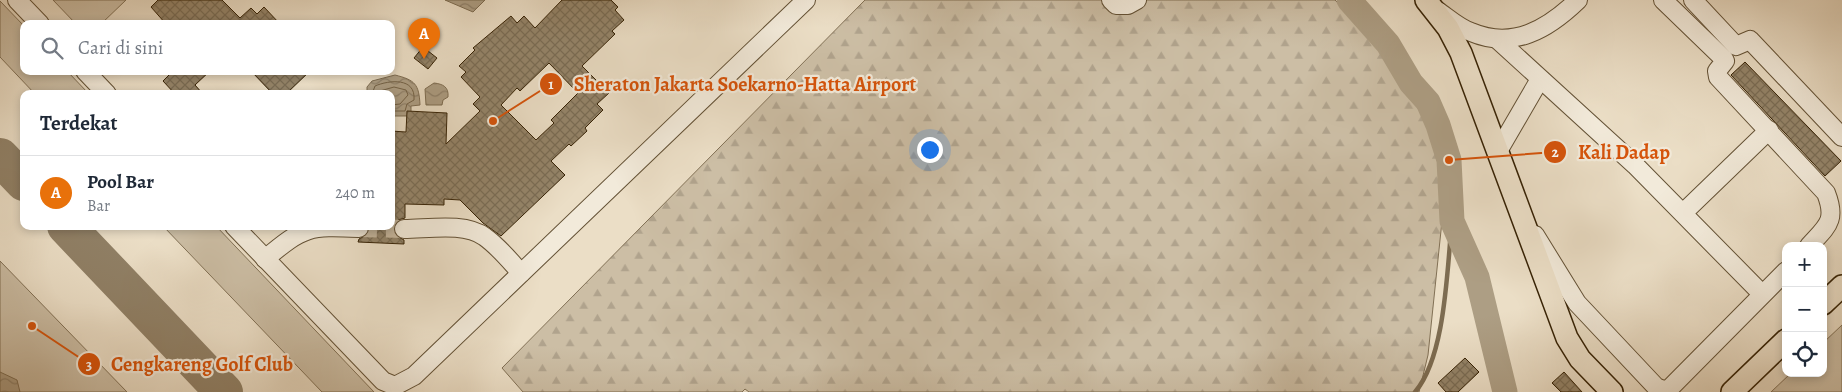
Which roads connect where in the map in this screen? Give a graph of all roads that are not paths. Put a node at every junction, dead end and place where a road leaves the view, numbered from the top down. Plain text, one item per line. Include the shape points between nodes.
1 (17, 0) edge
2 (806, 0) edge
3 (1111, 0) edge
4 (1138, 0) edge
5 (1578, 0) edge
6 (1663, 0) edge
7 (1693, 0) edge
8 (1429, 4) edge
9 (36, 20) edge
10 (1497, 39) junction
11 (89, 75) edge
12 (1540, 79) junction
13 (103, 90) edge
14 (1769, 130) junction
15 (1842, 137) edge
16 (1497, 152) junction
17 (1516, 205) junction
18 (1683, 213) junction
19 (404, 229) tunnel mouth
20 (238, 230) edge
21 (309, 230) edge
22 (1813, 242) edge
23 (265, 259) junction
24 (521, 273) junction
25 (1782, 275) edge
26 (1842, 286) edge
27 (1762, 294) junction
28 (1827, 300) edge
29 (1782, 344) edge
30 (396, 389) edge
31 (1612, 392) edge
32 (1732, 392) edge

1 - 9 street
2 - 24 street
3 - 4 street via 1116,5 1128,5
5 - 10 street via 1545,28 1513,39
6 - 14 street via 1724,59 1716,74
7 - 15 street via 1736,46 1750,40
8 - 10 street via 1470,32
8 - 16 main road via 1457,44
10 - 12 street
11 - 13 street
12 - 16 street
12 - 18 street
14 - 18 street
14 - 22 street via 1826,193 1831,206 1829,224
16 - 17 main road
17 - 27 street via 1578,303 1662,390 1669,389
17 - 31 main road via 1572,348
18 - 27 street
19 - 24 street via 463,229 474,232 484,236
20 - 23 street
21 - 23 street via 296,234
23 - 30 street via 382,381
24 - 30 street via 414,376
25 - 27 street
26 - 28 main road
29 - 32 main road

